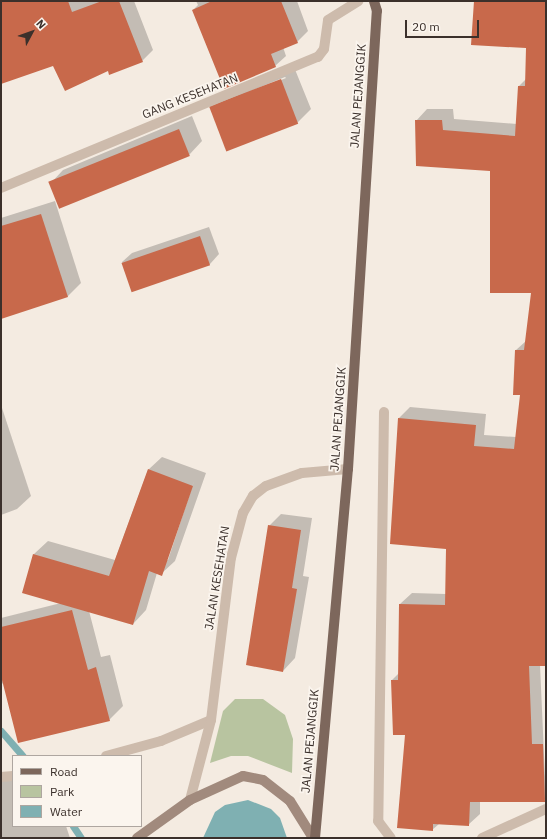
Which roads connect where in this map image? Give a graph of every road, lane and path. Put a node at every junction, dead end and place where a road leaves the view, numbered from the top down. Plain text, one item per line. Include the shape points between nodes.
1 (358, 1) edge
2 (374, 1) edge
3 (1, 188) edge
4 (384, 412) dead end
5 (348, 469) junction
6 (212, 720) junction
7 (110, 755) edge
8 (12, 776) edge
9 (1, 777) edge
10 (190, 800) junction
11 (546, 809) edge
12 (137, 838) edge
13 (314, 838) edge
14 (391, 838) edge
15 (482, 838) edge

1 - 3 street, GANG KESEHATAN via 328,20 324,49 318,57
2 - 5 main road, JALAN PEJANGGIK via 377,11
4 - 14 street via 378,821
5 - 6 street, JALAN KESEHATAN via 302,473 266,486 253,496 243,513 230,566
5 - 13 main road, JALAN PEJANGGIK
6 - 7 street via 161,741
6 - 10 street, JALAN KESEHATAN
8 - 9 street
10 - 12 main road
10 - 13 main road via 243,776 263,780 290,801
11 - 15 street

